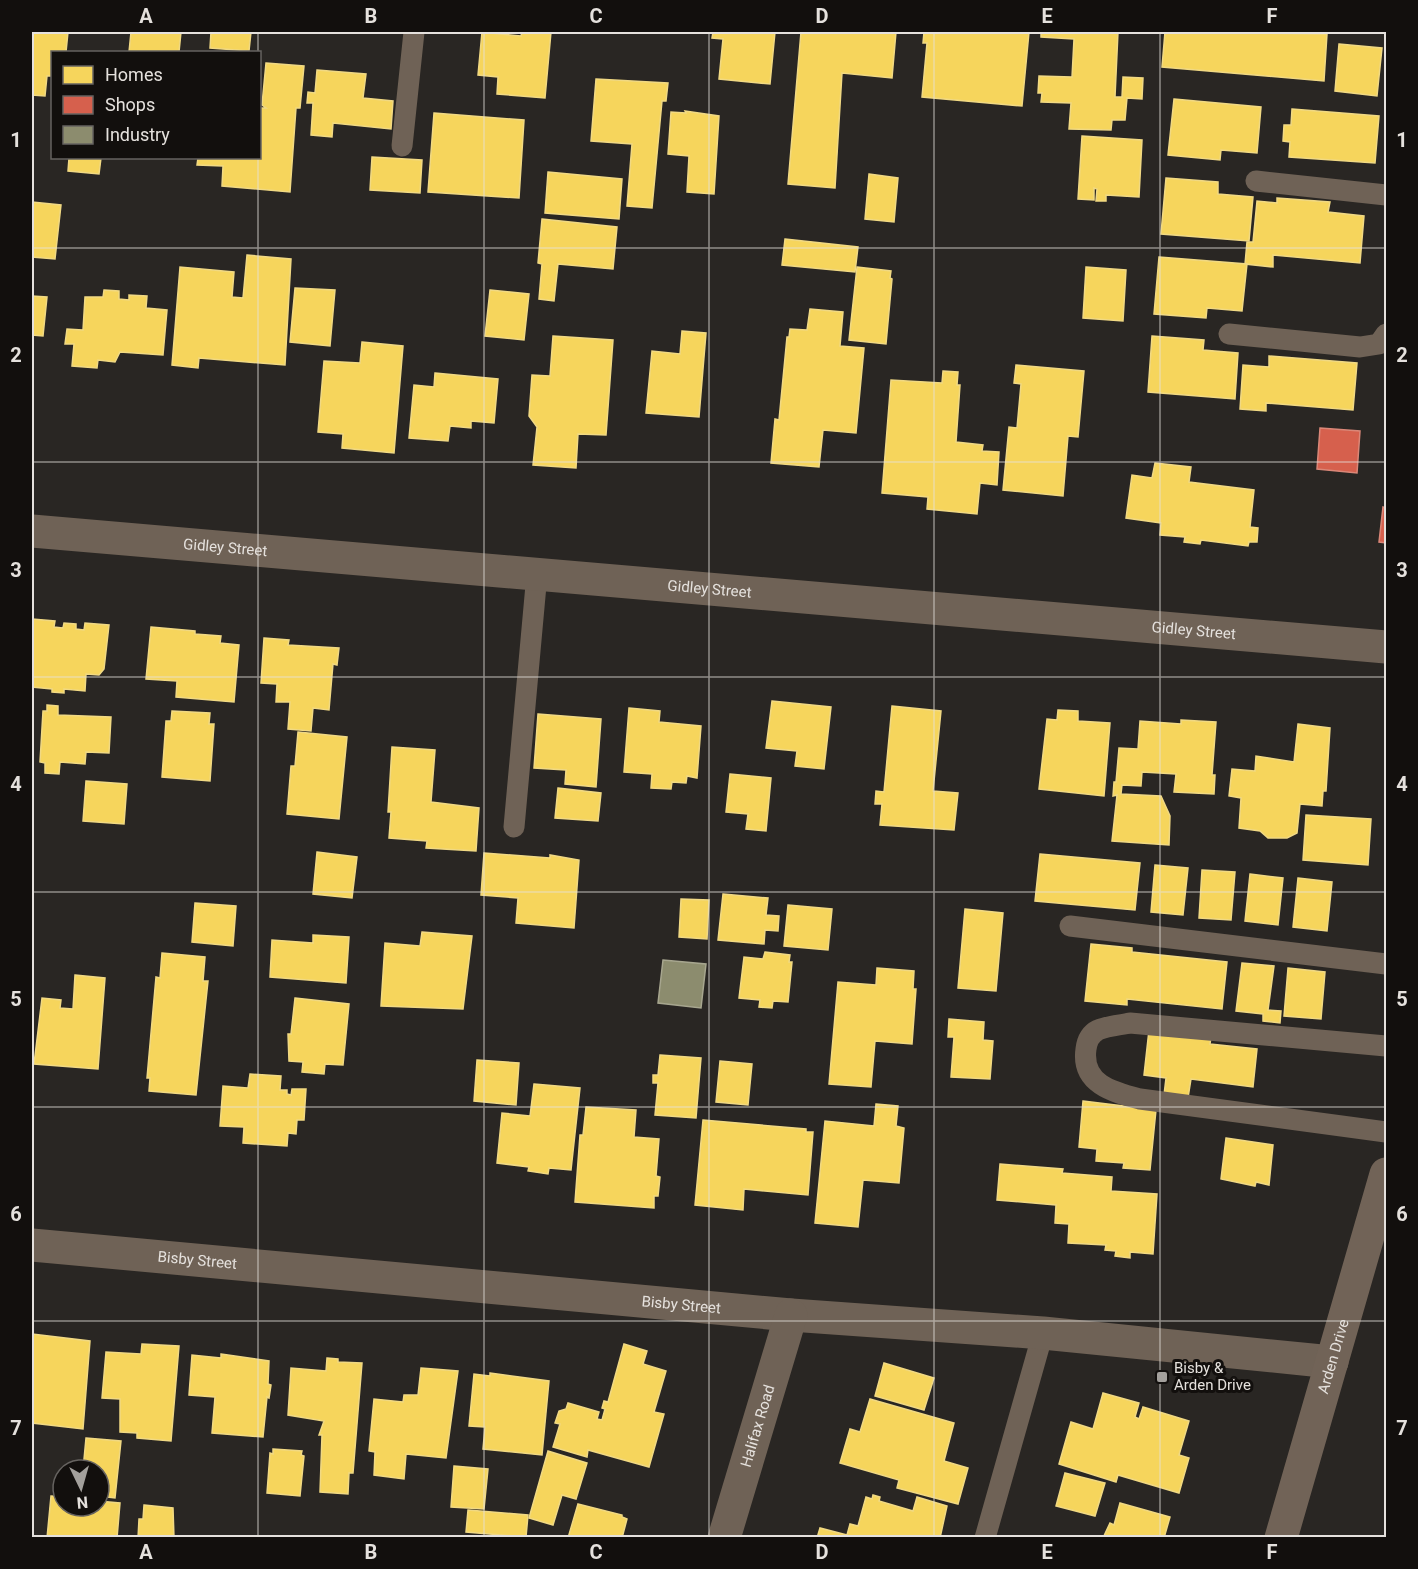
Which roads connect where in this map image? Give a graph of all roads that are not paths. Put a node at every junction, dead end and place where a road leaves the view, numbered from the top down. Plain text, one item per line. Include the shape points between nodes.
1 (414, 32) edge
2 (402, 146) dead end
3 (1256, 181) dead end
4 (1386, 195) edge
5 (1229, 334) dead end
6 (1386, 334) edge
7 (32, 531) edge
8 (537, 574) junction
9 (1386, 647) edge
10 (514, 827) dead end
11 (1070, 926) dead end
12 (1386, 964) edge
13 (1386, 1046) edge
14 (1386, 1132) edge
15 (1386, 1174) edge
16 (32, 1245) edge
17 (791, 1315) junction
18 (1043, 1333) junction
19 (1332, 1362) junction
20 (724, 1538) edge
21 (985, 1538) edge
22 (1281, 1538) edge

1 - 2 lane
3 - 4 lane
5 - 6 lane via 1360,347 1379,344
7 - 8 street, Gidley Street
8 - 9 street, Gidley Street
8 - 10 lane
11 - 12 lane
13 - 14 lane via 1130,1023 1097,1030 1088,1040 1085,1058 1092,1078 1107,1091 1140,1099
15 - 19 street, Arden Drive
16 - 17 street, Bisby Street
17 - 18 street, Bisby Street
17 - 20 street, Halifax Road
18 - 19 street, Bisby Street
18 - 21 lane
19 - 22 street, Arden Drive

